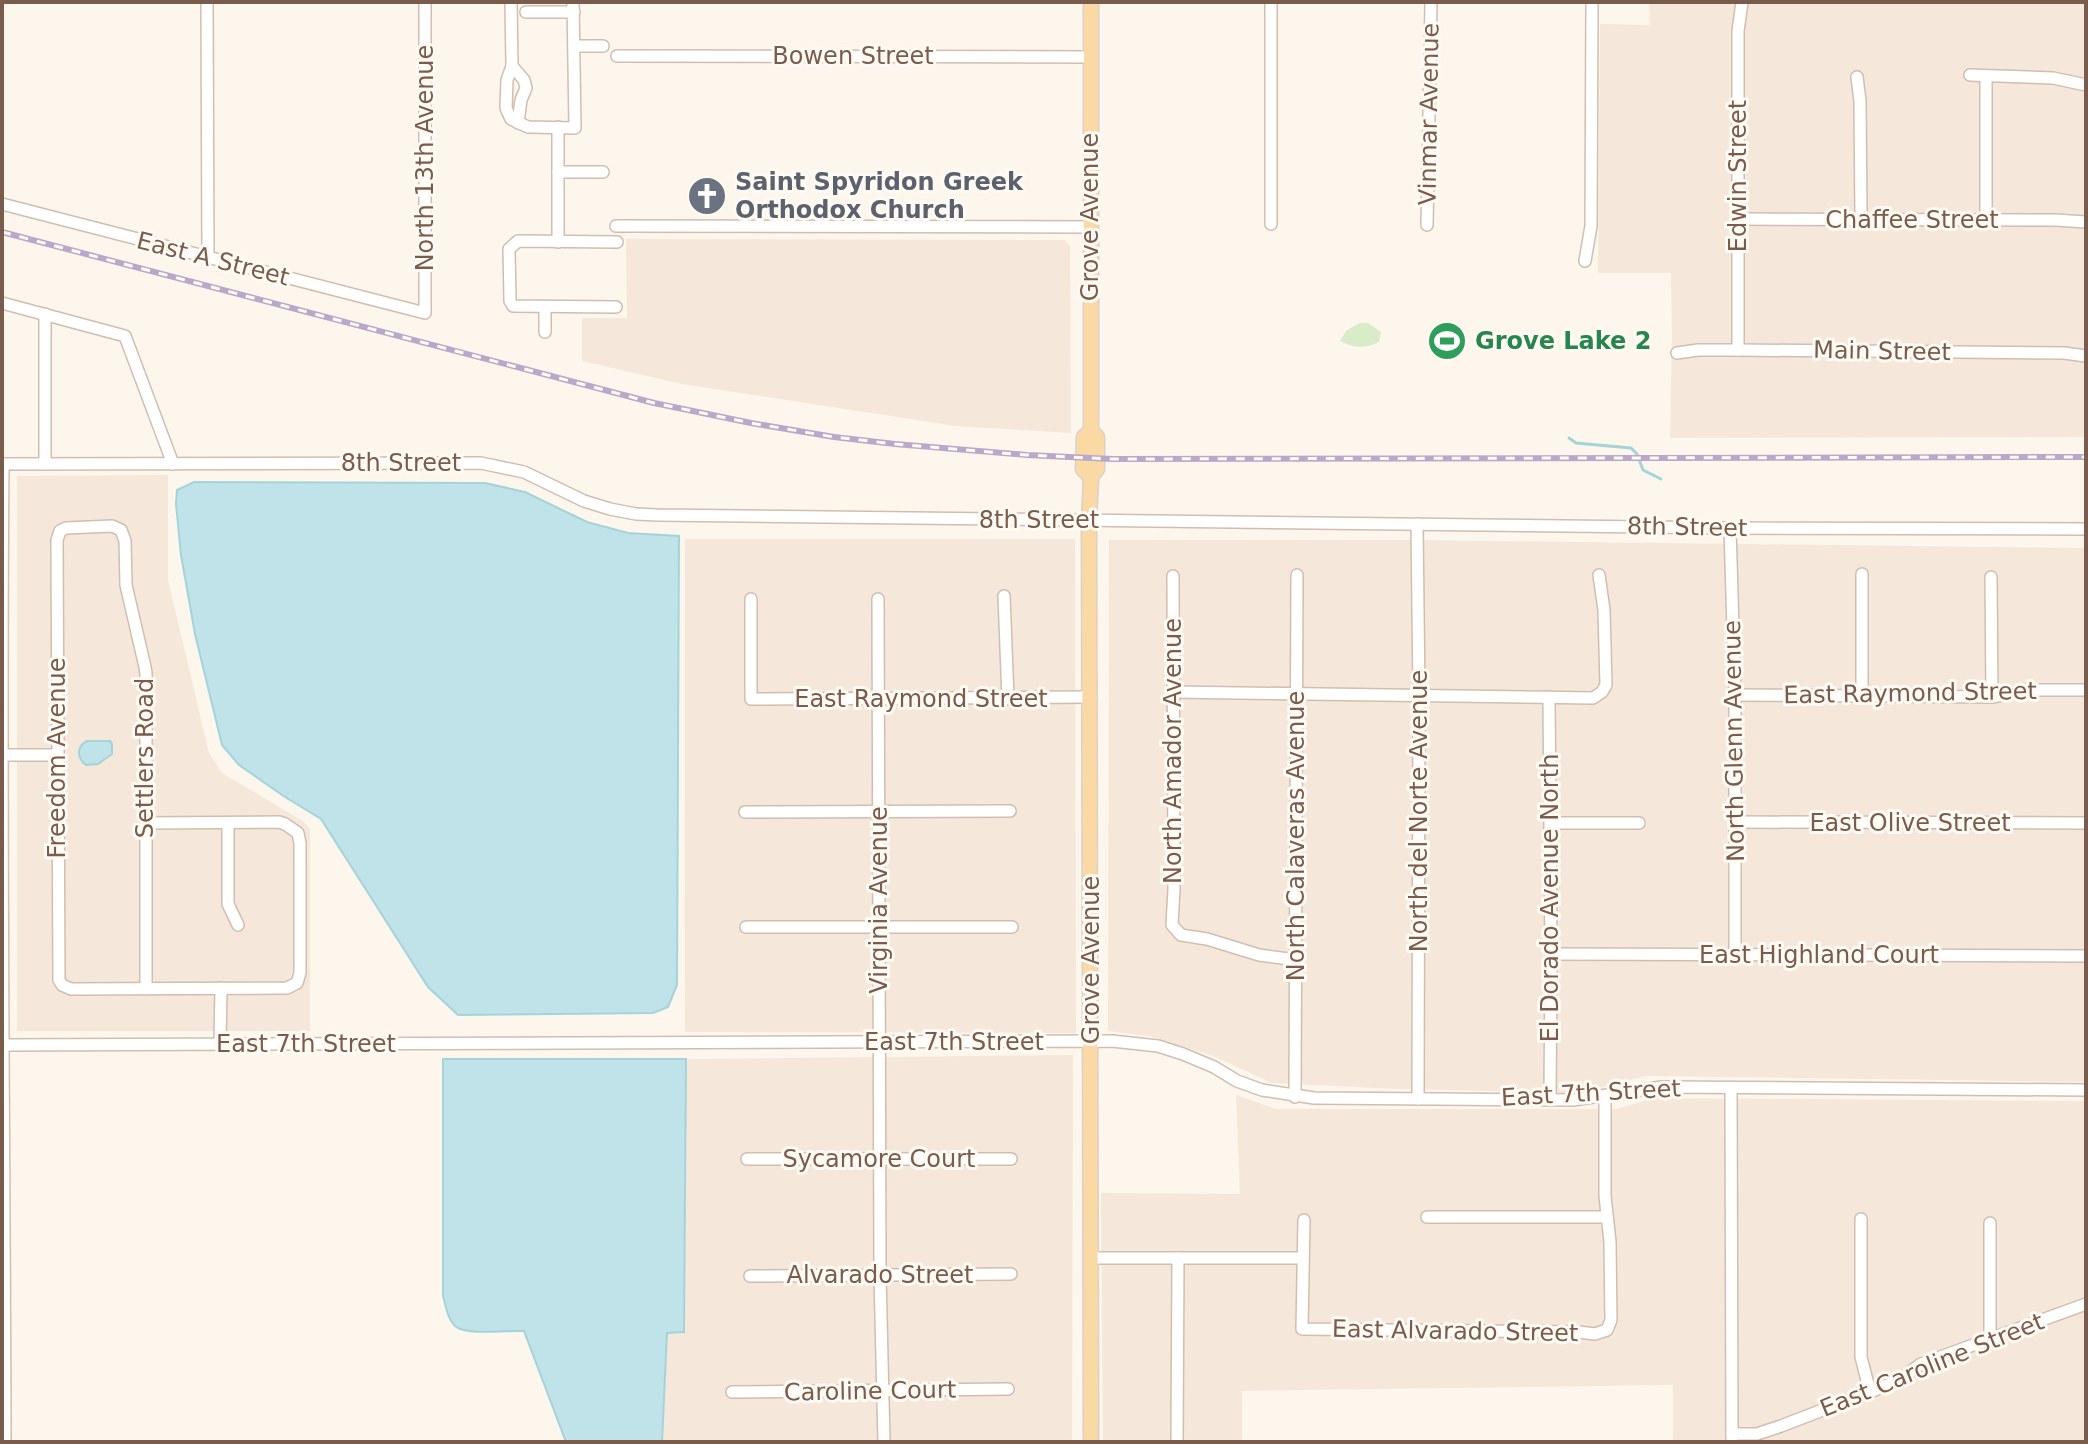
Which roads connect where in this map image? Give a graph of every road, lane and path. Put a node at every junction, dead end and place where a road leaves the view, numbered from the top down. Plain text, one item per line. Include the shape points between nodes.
1 (207, 2) edge
2 (425, 2) edge
3 (511, 2) edge
4 (1091, 2) edge
5 (1271, 2) edge
6 (1431, 2) edge
7 (1592, 2) edge
8 (1742, 2) edge
9 (574, 7) edge
10 (526, 12) dead end
11 (574, 46) junction
12 (603, 46) dead end
13 (617, 56) dead end
14 (1090, 57) junction
15 (512, 66) junction
16 (1970, 75) dead end
17 (1857, 77) dead end
18 (1986, 77) junction
19 (2086, 85) edge
20 (506, 96) junction
21 (521, 100) junction
22 (518, 123) junction
23 (558, 127) junction
24 (558, 172) junction
25 (603, 172) dead end
26 (2, 204) edge
27 (1738, 219) junction
28 (1861, 220) junction
29 (1986, 220) junction
30 (2086, 222) edge
31 (1271, 224) dead end
32 (1427, 225) dead end
33 (616, 226) dead end
34 (1091, 227) junction
35 (558, 242) junction
36 (617, 242) dead end
37 (208, 258) junction
38 (1585, 261) dead end
39 (2, 303) edge
40 (545, 307) junction
41 (616, 307) dead end
42 (425, 313) joint
43 (45, 314) junction
44 (545, 332) dead end
45 (1738, 350) junction
46 (1677, 353) dead end
47 (2086, 356) edge
48 (3, 464) edge
49 (45, 464) junction
50 (173, 464) junction
51 (1089, 520) junction
52 (1417, 524) junction
53 (1730, 528) junction
54 (2086, 529) edge
55 (121, 530) joint
56 (1862, 574) dead end
57 (1297, 575) dead end
58 (1599, 575) dead end
59 (1173, 576) dead end
60 (1991, 577) dead end
61 (1004, 596) dead end
62 (751, 599) dead end
63 (878, 599) dead end
64 (2, 610) edge
65 (2086, 690) edge
66 (1174, 692) junction
67 (1297, 693) junction
68 (1419, 695) junction
69 (1735, 695) junction
70 (1862, 696) junction
71 (1091, 697) junction
72 (1549, 697) junction
73 (1992, 697) junction
74 (879, 699) junction
75 (1008, 699) junction
76 (2, 755) edge
77 (57, 755) junction
78 (1010, 811) dead end
79 (745, 812) dead end
80 (878, 813) junction
81 (1735, 822) junction
82 (146, 823) junction
83 (228, 823) junction
84 (1551, 823) junction
85 (1639, 823) dead end
86 (2086, 823) edge
87 (3, 902) edge
88 (238, 925) dead end
89 (746, 927) dead end
90 (879, 927) junction
91 (1012, 927) dead end
92 (1551, 954) junction
93 (1735, 955) junction
94 (2086, 956) edge
95 (1296, 960) junction
96 (221, 988) junction
97 (146, 989) junction
98 (1091, 1041) junction
99 (879, 1042) junction
100 (220, 1044) junction
101 (2, 1045) edge
102 (1731, 1088) junction
103 (2086, 1090) edge
104 (1605, 1096) junction
105 (1295, 1097) junction
106 (1418, 1099) junction
107 (1550, 1100) junction
108 (747, 1159) dead end
109 (880, 1159) junction
110 (1011, 1159) dead end
111 (3, 1192) edge
112 (1427, 1217) dead end
113 (1607, 1217) junction
114 (1861, 1219) dead end
115 (1304, 1220) dead end
116 (1990, 1223) dead end
117 (1091, 1258) junction
118 (1178, 1258) junction
119 (1302, 1258) junction
120 (1011, 1274) dead end
121 (880, 1275) junction
122 (750, 1276) dead end
123 (2086, 1304) edge
124 (3, 1337) edge
125 (1990, 1340) junction
126 (1008, 1389) dead end
127 (884, 1391) junction
128 (732, 1392) dead end
129 (1870, 1392) junction
130 (1732, 1438) edge
131 (5, 1442) edge
132 (884, 1442) edge
133 (1091, 1442) edge
134 (1177, 1442) edge

1 - 37 street
2 - 42 street, North 13th Avenue
3 - 15 street
4 - 14 main road, Grove Avenue
5 - 31 street
6 - 32 street, Vinmar Avenue
7 - 38 street via 1591,226
8 - 27 street, Edwin Street
9 - 10 street
9 - 11 street
11 - 12 street
11 - 23 street via 575,128
13 - 14 street, Bowen Street
14 - 34 main road, Grove Avenue
15 - 20 street
15 - 21 street via 524,80
16 - 18 street
17 - 28 street
18 - 19 street via 2053,78
18 - 29 street
20 - 21 street
20 - 22 street via 506,108
21 - 22 street
22 - 23 street
23 - 24 street
24 - 25 street
24 - 35 street
26 - 37 street, East A Street
27 - 28 street, Chaffee Street
27 - 45 street, Edwin Street
28 - 29 street, Chaffee Street
29 - 30 street, Chaffee Street
33 - 34 street
34 - 51 main road, Grove Avenue via 1091,431 1084,437 1083,469 1091,477
35 - 36 street
35 - 40 street via 518,241 509,249 513,306
37 - 42 street, East A Street
39 - 43 street
40 - 41 street
40 - 44 street
43 - 49 street
43 - 50 street via 125,336
45 - 46 street, Main Street
45 - 47 street, Main Street
48 - 49 street, 8th Street
48 - 64 street
49 - 50 street, 8th Street
50 - 51 street, 8th Street via 481,463 524,472 584,501 636,514
51 - 52 street, 8th Street
51 - 71 main road, Grove Avenue
52 - 53 street, 8th Street
52 - 68 street, North del Norte Avenue
53 - 54 street, 8th Street
53 - 69 street, North Glenn Avenue
55 - 77 street, Freedom Avenue via 72,527 60,531 57,540
55 - 82 street, Settlers Road via 126,585 145,667
56 - 70 street
57 - 67 street, North Calaveras Avenue
58 - 72 street via 1606,685 1593,698
59 - 66 street, North Amador Avenue
60 - 73 street
61 - 75 street
62 - 74 street, East Raymond Street via 751,699
63 - 74 street, Virginia Avenue
64 - 76 street
65 - 73 street, East Raymond Street via 2029,690
66 - 67 street
66 - 95 street, North Amador Avenue via 1172,925 1181,935
67 - 68 street
67 - 95 street, North Calaveras Avenue
68 - 72 street
68 - 106 street, North del Norte Avenue
69 - 70 street, East Raymond Street
69 - 81 street, North Glenn Avenue
70 - 73 street, East Raymond Street
71 - 75 street, East Raymond Street
71 - 98 main road, Grove Avenue
72 - 84 street, El Dorado Avenue North
74 - 75 street, East Raymond Street
74 - 80 street, Virginia Avenue
76 - 77 street
76 - 87 street
77 - 97 street, Freedom Avenue via 58,975 71,989
78 - 80 street
79 - 80 street
80 - 90 street, Virginia Avenue
81 - 86 street, East Olive Street
81 - 93 street, North Glenn Avenue
82 - 83 street
82 - 97 street, Settlers Road
83 - 88 street via 228,904
83 - 96 street via 279,822 298,833 300,973 297,983 287,988
84 - 85 street
84 - 92 street, El Dorado Avenue North
87 - 101 street
89 - 90 street
90 - 91 street
90 - 99 street, Virginia Avenue
92 - 93 street, East Highland Court
92 - 107 street, El Dorado Avenue North
93 - 94 street, East Highland Court
95 - 105 street, North Calaveras Avenue
96 - 97 street
96 - 100 street
98 - 99 street, East 7th Street
98 - 105 street, East 7th Street via 1158,1046 1237,1081
98 - 117 main road, Grove Avenue
99 - 100 street, East 7th Street
99 - 109 street, Virginia Avenue
100 - 101 street, East 7th Street
101 - 111 street
102 - 103 street, East 7th Street
102 - 104 street, East 7th Street via 1662,1087
102 - 130 street
104 - 107 street, East 7th Street
104 - 113 street
105 - 106 street, East 7th Street
106 - 107 street, East 7th Street
108 - 109 street, Sycamore Court
109 - 110 street, Sycamore Court
109 - 121 street, Virginia Avenue
111 - 124 street
112 - 113 street
113 - 119 street, East Alvarado Street via 1611,1320 1607,1330 1595,1334 1302,1329
114 - 129 street via 1861,1357
115 - 119 street
116 - 125 street
117 - 118 street
117 - 133 main road, Grove Avenue
118 - 119 street
118 - 134 street
120 - 121 street, Alvarado Street
121 - 122 street, Alvarado Street
121 - 127 street, Virginia Avenue
123 - 125 street, East Caroline Street
124 - 131 street
125 - 129 street, East Caroline Street via 1921,1364
126 - 127 street, Caroline Court
127 - 128 street, Caroline Court
127 - 132 street, Virginia Avenue
129 - 130 street, East Caroline Street via 1757,1434

